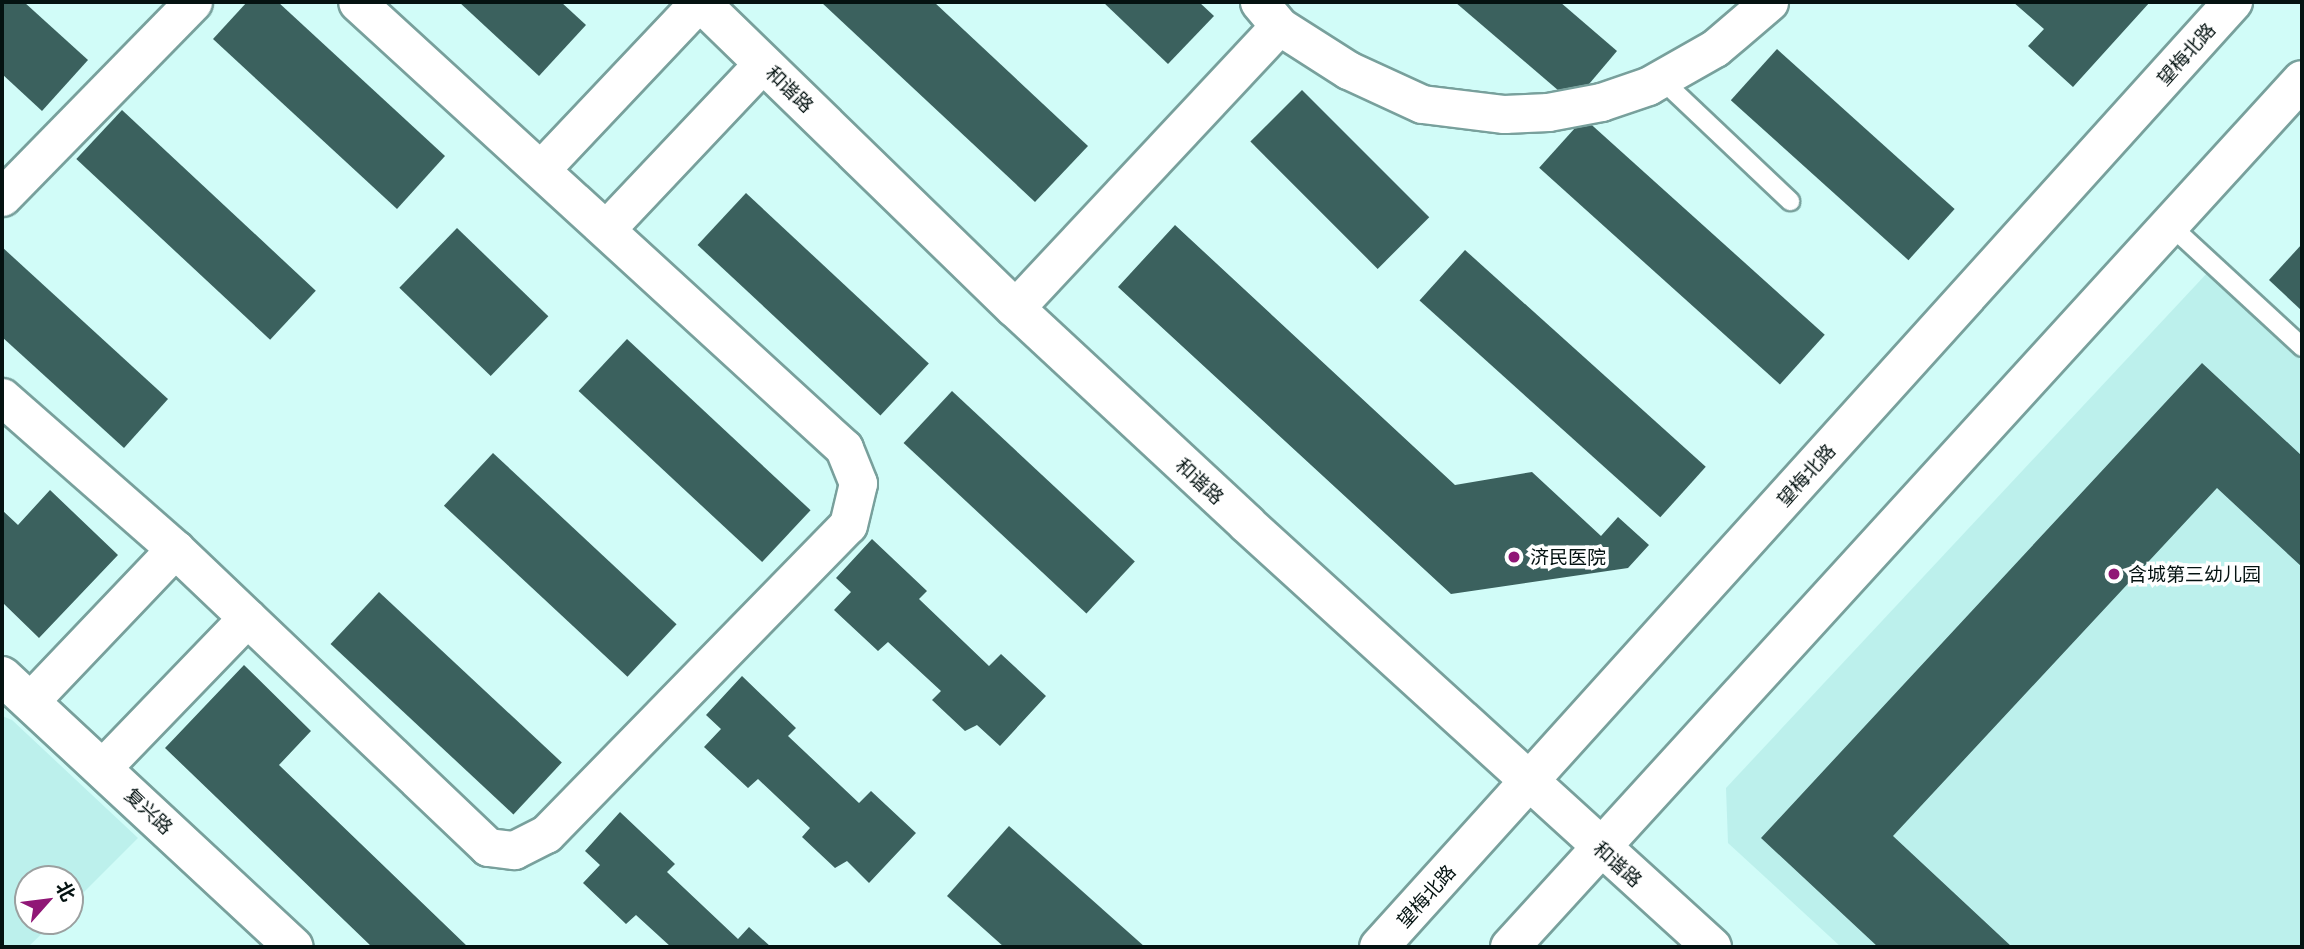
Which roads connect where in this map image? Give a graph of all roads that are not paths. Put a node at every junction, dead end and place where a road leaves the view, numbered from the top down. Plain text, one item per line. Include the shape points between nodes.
1 (193, 2) edge
2 (357, 2) edge
3 (700, 2) edge
4 (1769, 2) edge
5 (2233, 2) edge
6 (1269, 14) edge
7 (763, 63) junction
8 (1661, 79) junction
9 (2302, 80) edge
10 (541, 169) junction
11 (2, 197) edge
12 (1790, 201) dead end
13 (2170, 225) junction
14 (606, 229) junction
15 (1015, 307) junction
16 (2302, 347) edge
17 (2, 397) edge
18 (175, 549) junction
19 (247, 618) junction
20 (2, 676) edge
21 (31, 700) junction
22 (102, 768) junction
23 (1529, 783) junction
24 (1600, 848) junction
25 (294, 947) edge
26 (1379, 947) edge
27 (1510, 947) edge
28 (1712, 947) edge

1 - 11 street
2 - 10 street
3 - 7 main road, 和谐路
3 - 10 street
4 - 8 street via 1715,48
5 - 23 main road, 望梅北路
6 - 8 street via 1348,71 1422,104 1504,114 1548,112 1601,102
6 - 15 street
7 - 14 street
7 - 15 main road, 和谐路
8 - 12 lane
9 - 13 main road
10 - 14 street
13 - 16 lane
13 - 24 main road
14 - 19 street via 844,448 858,483 848,525 546,834 514,850 488,847
15 - 23 main road, 和谐路
17 - 18 street
18 - 19 street
18 - 21 street
19 - 22 street
20 - 21 main road, 复兴路
21 - 22 main road, 复兴路
22 - 25 main road, 复兴路
23 - 24 main road, 和谐路
23 - 26 main road, 望梅北路
24 - 27 main road
24 - 28 main road, 和谐路

